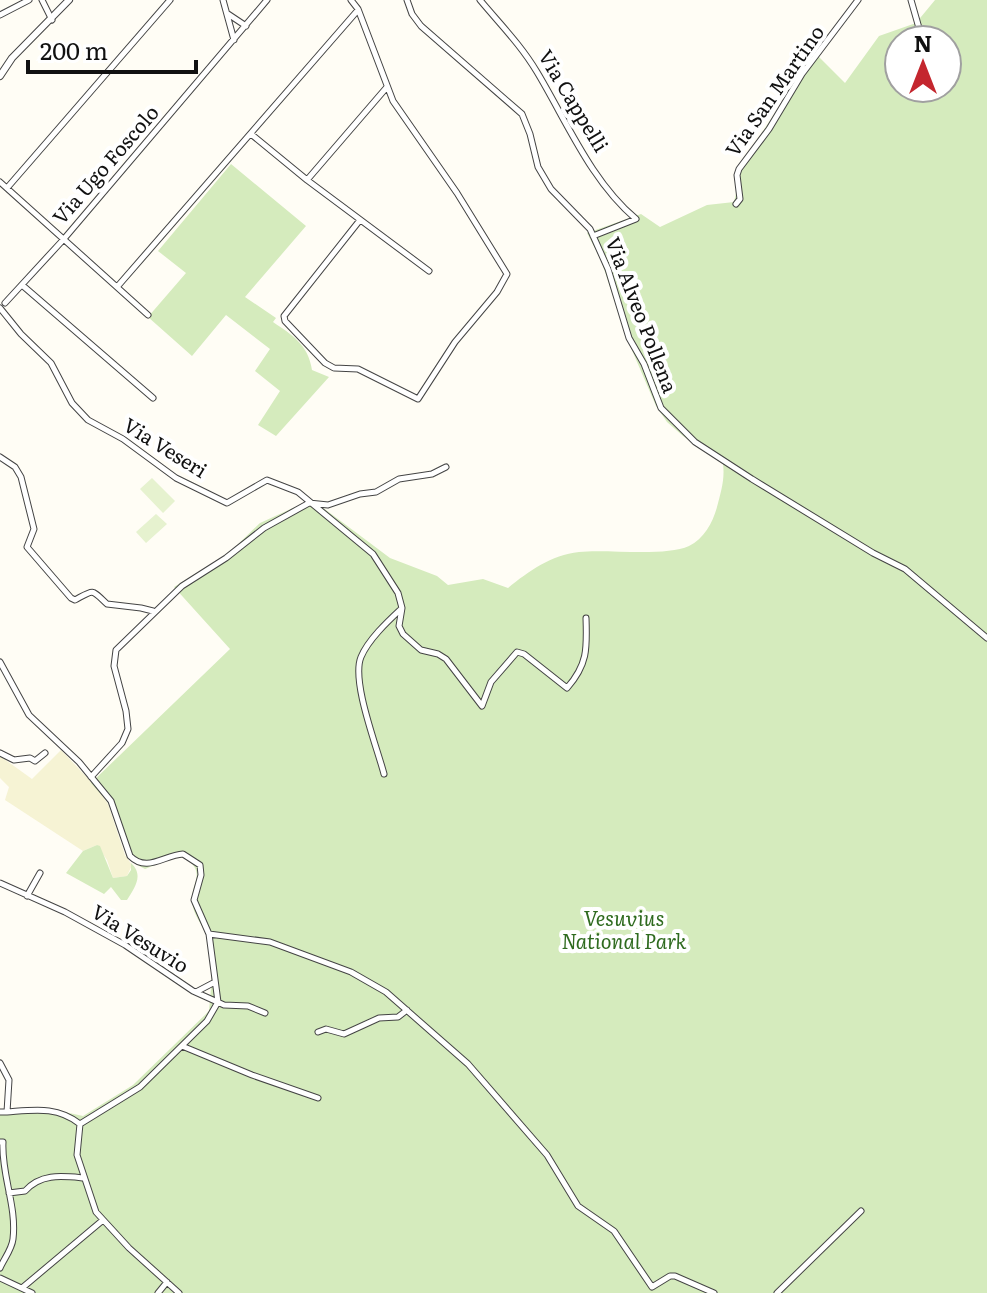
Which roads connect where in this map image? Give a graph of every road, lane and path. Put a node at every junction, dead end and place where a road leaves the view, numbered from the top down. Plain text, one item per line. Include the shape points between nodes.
1 (29, 0) edge
2 (42, 0) edge
3 (69, 0) edge
4 (170, 0) edge
5 (223, 0) edge
6 (267, 0) edge
7 (351, 0) edge
8 (407, 0) edge
9 (480, 0) edge
10 (858, 0) edge
11 (911, 0) edge
12 (358, 9) junction
13 (227, 14) junction
14 (0, 15) edge
15 (52, 20) junction
16 (918, 24) edge
17 (246, 26) junction
18 (234, 40) junction
19 (0, 76) edge
20 (387, 87) junction
21 (251, 134) junction
22 (307, 180) junction
23 (0, 182) edge
24 (7, 188) junction
25 (736, 204) dead end
26 (360, 220) junction
27 (593, 236) junction
28 (63, 240) junction
29 (429, 271) dead end
30 (22, 285) junction
31 (117, 287) junction
32 (2, 305) edge
33 (148, 315) dead end
34 (153, 398) dead end
35 (0, 457) edge
36 (446, 467) dead end
37 (309, 503) junction
38 (402, 608) junction
39 (153, 612) junction
40 (586, 618) dead end
41 (987, 638) edge
42 (0, 662) edge
43 (0, 753) edge
44 (45, 753) dead end
45 (384, 774) dead end
46 (91, 777) junction
47 (40, 873) dead end
48 (0, 883) edge
49 (27, 896) junction
50 (209, 934) junction
51 (215, 982) junction
52 (196, 992) junction
53 (218, 1002) junction
54 (407, 1010) junction
55 (265, 1013) dead end
56 (318, 1032) dead end
57 (182, 1046) junction
58 (0, 1063) edge
59 (318, 1098) dead end
60 (4, 1112) edge
61 (80, 1124) junction
62 (0, 1142) edge
63 (84, 1178) junction
64 (9, 1193) junction
65 (861, 1211) dead end
66 (103, 1220) junction
67 (0, 1268) edge
68 (0, 1278) edge
69 (167, 1282) junction
70 (22, 1288) junction
71 (32, 1293) edge
72 (158, 1293) edge
73 (179, 1293) edge
74 (714, 1293) edge
75 (777, 1293) edge

1 - 14 street
2 - 15 street
3 - 15 street
4 - 24 street
5 - 13 street
6 - 17 street, Via Ugo Foscolo
7 - 12 street
8 - 27 street, Via Alveo Pollena via 421,26 522,114 538,167
9 - 27 street, Via Cappelli via 523,49 618,204 636,219
10 - 25 street, Via San Martino via 739,169
11 - 16 street
12 - 20 street
12 - 21 street
13 - 17 street
13 - 18 street
15 - 19 street
17 - 18 street, Via Ugo Foscolo
18 - 28 street, Via Ugo Foscolo
20 - 22 street
20 - 26 street via 507,274 418,399 358,369 325,363 285,321
21 - 22 street
21 - 31 street
22 - 26 street
23 - 24 street
24 - 28 street
26 - 29 street
27 - 41 street, Via Alveo Pollena via 629,338 661,408 675,424 752,479 905,569
28 - 30 street, Via Ugo Foscolo
28 - 31 street
30 - 32 street, Via Ugo Foscolo
30 - 34 street
31 - 33 street
32 - 37 street, Via Veseri via 13,325 51,363 83,416 176,478 227,503 267,480 298,492
35 - 39 street via 21,477 34,529 27,547 71,598 92,591 113,606
36 - 37 street via 328,505
37 - 38 street, Via Veseri via 373,554 394,583
37 - 39 street via 264,528
38 - 40 street, Via Veseri via 403,634 421,650 446,659 482,706 491,682 517,652 567,688 587,653
38 - 45 street via 359,663 358,681
39 - 46 street via 116,650 114,666 128,729
42 - 46 street via 29,715
43 - 44 street via 11,760 35,761
46 - 50 street via 111,801 136,862 150,864 183,854 200,865 194,900
47 - 49 street
48 - 49 street, Via Vesuvio
49 - 52 street, Via Vesuvio via 125,945
50 - 51 street
50 - 54 street via 270,942 351,972
51 - 52 street
51 - 53 street
52 - 53 street, Via Vesuvio
53 - 55 street, Via Vesuvio
53 - 57 street
54 - 56 street via 344,1034
54 - 74 street via 468,1064 547,1155 578,1206 614,1231 652,1287 675,1276
57 - 59 street
57 - 61 street via 140,1087
58 - 60 street via 8,1074
60 - 61 street via 45,1109 67,1114
61 - 63 street via 77,1155
62 - 64 street
63 - 64 street via 43,1178 25,1191
63 - 66 street
64 - 67 street via 13,1242
65 - 75 street
66 - 69 street
66 - 70 street
68 - 70 street
69 - 72 street
69 - 73 street
70 - 71 street

